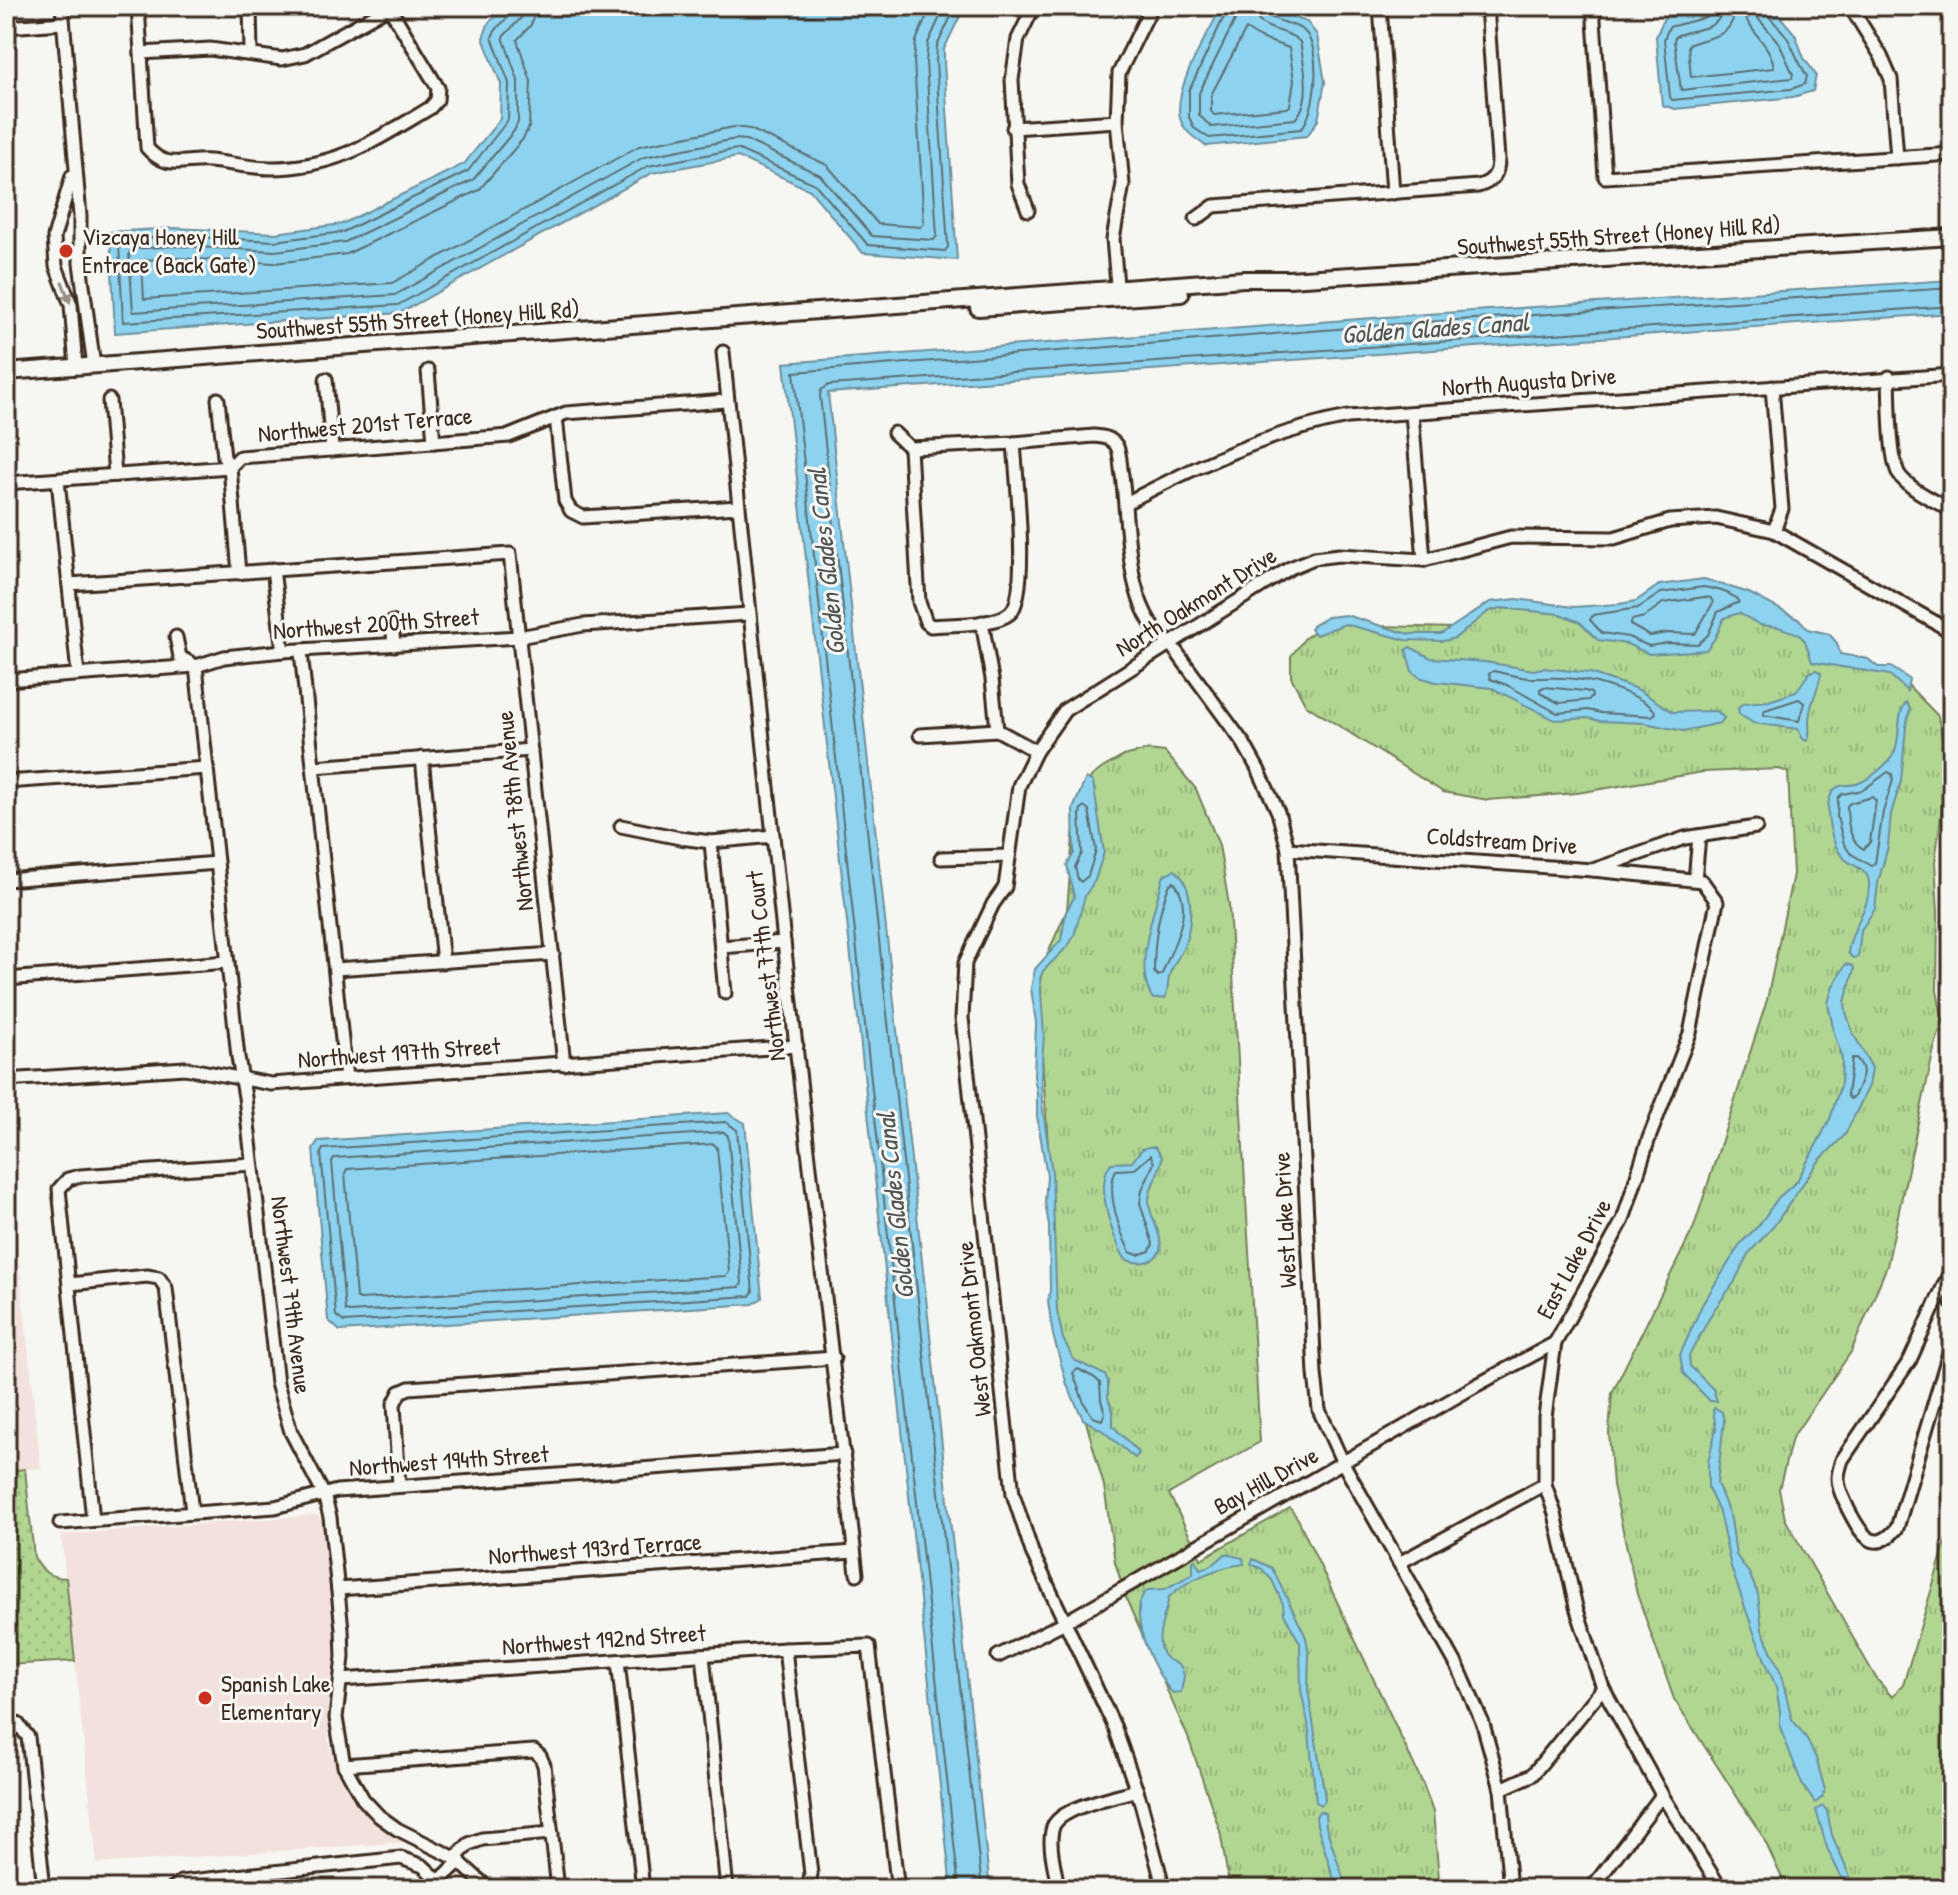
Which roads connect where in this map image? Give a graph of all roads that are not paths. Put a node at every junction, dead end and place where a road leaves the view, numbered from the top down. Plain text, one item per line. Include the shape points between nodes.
1 (62, 6) edge
2 (138, 6) edge
3 (250, 6) edge
4 (390, 6) edge
5 (1034, 6) edge
6 (1152, 6) edge
7 (1380, 6) edge
8 (1487, 6) edge
9 (1593, 6) edge
10 (1850, 6) edge
11 (63, 23) junction
12 (6, 27) edge
13 (141, 53) junction
14 (251, 53) junction
15 (1117, 121) junction
16 (1013, 128) junction
17 (1952, 154) edge
18 (1897, 158) junction
19 (75, 163) junction
20 (1393, 193) junction
21 (1028, 210) dead end
22 (1196, 219) dead end
23 (1952, 237) edge
24 (1118, 294) junction
25 (723, 352) dead end
26 (94, 366) junction
27 (76, 367) junction
28 (428, 371) dead end
29 (6, 372) edge
30 (1952, 375) edge
31 (1889, 377) junction
32 (326, 379) dead end
33 (1772, 387) junction
34 (218, 399) dead end
35 (109, 400) dead end
36 (726, 401) junction
37 (1412, 413) junction
38 (556, 417) junction
39 (894, 433) dead end
40 (434, 442) junction
41 (1014, 443) junction
42 (910, 448) junction
43 (332, 450) junction
44 (230, 467) junction
45 (115, 475) junction
46 (58, 480) junction
47 (6, 483) edge
48 (1126, 503) junction
49 (738, 507) junction
50 (1952, 511) edge
51 (1774, 531) junction
52 (1424, 560) junction
53 (273, 569) junction
54 (239, 573) junction
55 (69, 584) junction
56 (749, 614) junction
57 (392, 622) dead end
58 (982, 622) junction
59 (1952, 632) edge
60 (176, 637) dead end
61 (519, 637) junction
62 (1170, 643) junction
63 (394, 645) junction
64 (283, 651) junction
65 (301, 652) junction
66 (196, 666) junction
67 (78, 674) junction
68 (6, 680) edge
69 (997, 730) junction
70 (920, 735) dead end
71 (531, 750) junction
72 (1036, 751) junction
73 (422, 758) junction
74 (314, 767) junction
75 (207, 768) junction
76 (6, 782) edge
77 (621, 826) dead end
78 (1756, 827) dead end
79 (773, 836) junction
80 (1699, 836) junction
81 (711, 842) junction
82 (1288, 849) junction
83 (1009, 856) junction
84 (941, 858) dead end
85 (217, 863) junction
86 (1593, 870) junction
87 (6, 880) edge
88 (1695, 880) junction
89 (784, 942) junction
90 (721, 947) junction
91 (553, 954) junction
92 (228, 962) junction
93 (443, 962) junction
94 (335, 969) junction
95 (6, 979) edge
96 (725, 993) dead end
97 (797, 1046) junction
98 (564, 1064) junction
99 (346, 1078) junction
100 (6, 1080) edge
101 (243, 1080) junction
102 (252, 1164) junction
103 (1952, 1254) edge
104 (1949, 1274) junction
105 (70, 1284) junction
106 (1952, 1304) edge
107 (1555, 1343) junction
108 (1952, 1343) edge
109 (834, 1358) junction
110 (844, 1454) junction
111 (1343, 1463) junction
112 (1545, 1484) junction
113 (399, 1486) junction
114 (324, 1495) junction
115 (192, 1512) junction
116 (93, 1520) junction
117 (60, 1523) dead end
118 (854, 1552) junction
119 (1399, 1563) junction
120 (857, 1574) dead end
121 (338, 1589) junction
122 (1065, 1622) junction
123 (785, 1649) junction
124 (703, 1655) junction
125 (998, 1656) dead end
126 (618, 1661) junction
127 (341, 1680) junction
128 (1603, 1688) junction
129 (6, 1717) edge
130 (344, 1765) junction
131 (1501, 1789) junction
132 (1137, 1790) junction
133 (1662, 1795) junction
134 (552, 1833) junction
135 (457, 1859) junction
136 (438, 1885) edge
137 (44, 1889) edge
138 (172, 1889) edge
139 (489, 1889) edge
140 (558, 1889) edge
141 (643, 1889) edge
142 (727, 1889) edge
143 (808, 1889) edge
144 (894, 1889) edge
145 (1058, 1889) edge
146 (1164, 1889) edge
147 (1510, 1889) edge
148 (1591, 1889) edge
149 (1721, 1889) edge

1 - 11 street
2 - 13 street
3 - 14 street
4 - 13 street via 438,88 437,100 361,149 315,165 269,168 157,159 147,148
4 - 14 street via 305,54 282,59
5 - 16 street via 1018,39
6 - 15 street via 1119,73
7 - 20 street
8 - 20 street via 1498,159 1493,178 1478,186
9 - 18 street via 1605,177
10 - 18 street via 1891,79
11 - 12 street
11 - 19 street
13 - 14 street
15 - 16 street
15 - 24 street via 1123,184 1113,239
16 - 21 street via 1018,184
17 - 18 street
19 - 26 street via 80,263
19 -> 27 street via 54,237 56,266 71,305
20 - 22 street via 1214,206
23 - 24 street, Southwest 55th Street (Honey Hill Rd)
24 - 26 street, Southwest 55th Street (Honey Hill Rd) via 984,308 834,311
25 - 36 street, Northwest 77th Court
26 - 27 street, Southwest 55th Street (Honey Hill Rd)
27 - 29 street, Southwest 55th Street (Honey Hill Rd)
28 - 40 street
30 - 31 street, North Augusta Drive
31 - 33 street, North Augusta Drive
31 - 50 street via 1899,474
32 - 43 street
33 - 37 street, North Augusta Drive
33 - 51 street via 1782,509
34 - 44 street via 224,457
35 - 45 street
36 - 38 street, Northwest 201st Terrace
36 - 49 street, Northwest 77th Court
37 - 48 street, North Augusta Drive via 1348,417 1299,428 1189,470
37 - 52 street
38 - 40 street, Northwest 201st Terrace via 509,436
38 - 49 street via 565,501 583,517
39 - 42 street
40 - 43 street, Northwest 201st Terrace
41 - 42 street
41 - 48 street, West Lake Drive via 1107,437 1117,446
41 - 58 street via 1020,591 1010,613
42 - 58 street via 919,602 926,622
43 - 44 street, Northwest 201st Terrace via 240,457
44 - 45 street, Northwest 201st Terrace
44 - 54 street
45 - 46 street, Northwest 201st Terrace
46 - 47 street, Northwest 201st Terrace
46 - 55 street
48 - 62 street, West Lake Drive via 1129,552 1142,607 1159,636
49 - 56 street, Northwest 77th Court
51 - 52 street, North Oakmont Drive via 1716,518 1670,521 1614,538 1511,537
51 - 59 street, North Oakmont Drive
52 - 62 street, North Oakmont Drive via 1314,558
53 - 54 street
53 - 61 street, Northwest 78th Avenue via 510,554
53 - 64 street
54 - 55 street
55 - 67 street
56 - 61 street, Northwest 200th Street via 583,625
56 - 79 street, Northwest 77th Court
57 - 63 street
58 - 69 street
60 - 66 street, Northwest 79th Avenue via 180,657
61 - 63 street, Northwest 200th Street
61 - 71 street, Northwest 78th Avenue
62 - 72 street, North Oakmont Drive via 1065,710
62 - 82 street, West Lake Drive via 1252,757 1278,812
63 - 65 street, Northwest 200th Street
64 - 65 street, Northwest 200th Street
64 - 66 street, Northwest 200th Street via 224,657
65 - 74 street
66 - 67 street, Northwest 200th Street
66 - 75 street, Northwest 79th Avenue
67 - 68 street, Northwest 200th Street
69 - 70 street
69 - 72 street
71 - 73 street
71 - 91 street, Northwest 78th Avenue
72 - 83 street, West Oakmont Drive via 1019,786
73 - 74 street
73 - 93 street
74 - 94 street
75 - 76 street
75 - 85 street, Northwest 79th Avenue
77 - 81 street
78 - 80 street, Coldstream Drive
79 - 81 street
79 - 89 street, Northwest 77th Court
80 - 86 street, Coldstream Drive
80 - 88 street
81 - 90 street
82 - 86 street, Coldstream Drive
82 - 111 street, West Lake Drive via 1315,1374 1319,1410
83 - 84 street
83 - 122 street, West Oakmont Drive via 1005,887 965,963 962,1018 1013,1494 1032,1552
85 - 87 street
85 - 92 street, Northwest 79th Avenue
86 - 88 street
88 - 107 street, East Lake Drive via 1702,881 1717,902 1690,1033 1623,1220
89 - 90 street
89 - 97 street, Northwest 77th Court
90 - 96 street
91 - 93 street
91 - 98 street, Northwest 78th Avenue
92 - 95 street
92 - 101 street, Northwest 79th Avenue
93 - 94 street
94 - 99 street
97 - 98 street, Northwest 197th Street
97 - 109 street, Northwest 77th Court
98 - 99 street, Northwest 197th Street
99 - 101 street, Northwest 197th Street via 271,1084
100 - 101 street, Northwest 197th Street via 185,1068
101 - 102 street, Northwest 79th Avenue
102 - 105 street via 68,1179 59,1189
102 - 114 street, Northwest 79th Avenue via 277,1383 291,1432
103 - 104 street
104 - 106 street
104 - 108 street via 1910,1360 1842,1460 1839,1490 1859,1531 1870,1540 1889,1538 1897,1528
105 - 115 street via 147,1276 159,1278 166,1288
105 - 116 street
107 - 111 street, Bay Hill Drive
107 - 112 street, East Lake Drive via 1545,1417
109 - 110 street, Northwest 77th Court
109 - 113 street via 409,1388 394,1404
110 - 113 street, Northwest 194th Street
110 - 118 street, Northwest 77th Court
111 - 119 street, West Lake Drive
111 - 122 street, Bay Hill Drive
112 - 119 street
112 - 128 street, East Lake Drive
113 - 114 street, Northwest 194th Street
114 - 115 street, Northwest 194th Street via 275,1507
114 - 121 street, Northwest 79th Avenue
115 - 116 street, Northwest 194th Street
116 - 117 street, Northwest 194th Street
118 - 120 street, Northwest 77th Court
118 - 121 street, Northwest 193rd Terrace
119 - 131 street, West Lake Drive via 1459,1669 1483,1724
121 - 127 street, Northwest 79th Avenue
122 - 125 street, Bay Hill Drive
122 - 132 street, West Oakmont Drive via 1115,1728
123 - 124 street, Northwest 192nd Street
123 - 143 street via 811,1874
123 - 144 street, Northwest 192nd Street via 869,1646
124 - 126 street, Northwest 192nd Street
124 - 142 street
126 - 127 street, Northwest 192nd Street
126 - 141 street
127 - 130 street, Northwest 79th Avenue via 336,1718
128 - 131 street via 1532,1775
128 - 133 street, East Lake Drive
129 - 137 street via 28,1737
130 - 134 street via 534,1751 544,1765
130 - 135 street, Northwest 79th Avenue via 379,1816
131 - 147 street, West Lake Drive
132 - 145 street via 1059,1817 1052,1836
132 - 146 street, West Oakmont Drive
133 - 148 street
133 - 149 street, East Lake Drive
134 - 135 street via 482,1839 469,1844
134 - 140 street
135 - 136 street
135 - 139 street, Northwest 79th Avenue
136 - 138 street via 423,1866 401,1858 181,1882

